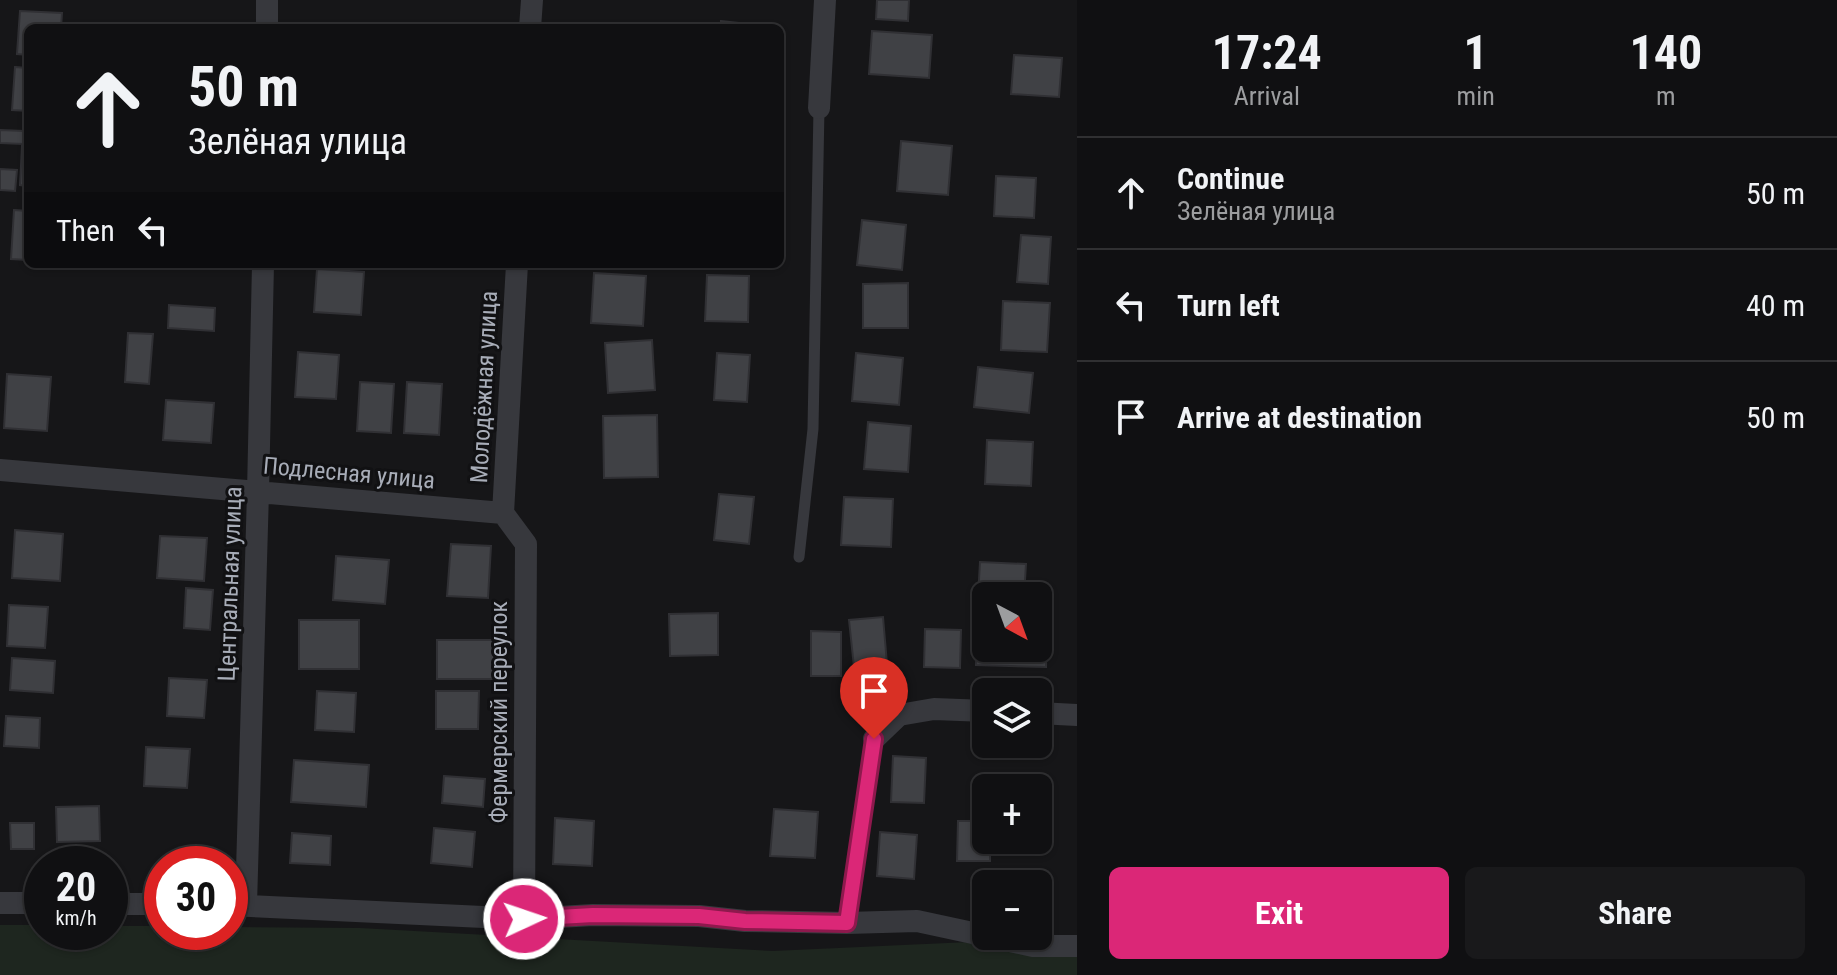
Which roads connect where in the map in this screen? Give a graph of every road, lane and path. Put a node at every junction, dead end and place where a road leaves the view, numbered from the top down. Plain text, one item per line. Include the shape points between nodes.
1 (267, 0) edge
2 (532, 0) edge
3 (825, 0) edge
4 (267, 24) edge
5 (530, 24) edge
6 (819, 108) joint
7 (263, 268) edge
8 (517, 268) edge
9 (0, 470) edge
10 (258, 492) junction
11 (503, 513) junction
12 (799, 557) dead end
13 (972, 710) edge
14 (1052, 714) edge
15 (1077, 715) edge
16 (874, 739) joint
17 (241, 846) edge
18 (0, 903) edge
19 (24, 903) edge
20 (248, 905) edge
21 (524, 919) junction
22 (847, 923) junction
23 (1077, 946) edge

1 - 4 street
2 - 5 street
3 - 6 street
6 - 12 lane via 813,429
7 - 10 street, Центральная улица
8 - 11 street, Молодёжная улица
9 - 10 street, Подлесная улица
10 - 11 street, Подлесная улица
10 - 17 street, Центральная улица
11 - 21 street, Фермерский переулок via 526,544
13 - 16 street via 899,715
14 - 15 street
16 - 22 lane
18 - 19 street
20 - 21 street
21 - 22 street via 699,916
22 - 23 street via 917,921 1033,946

